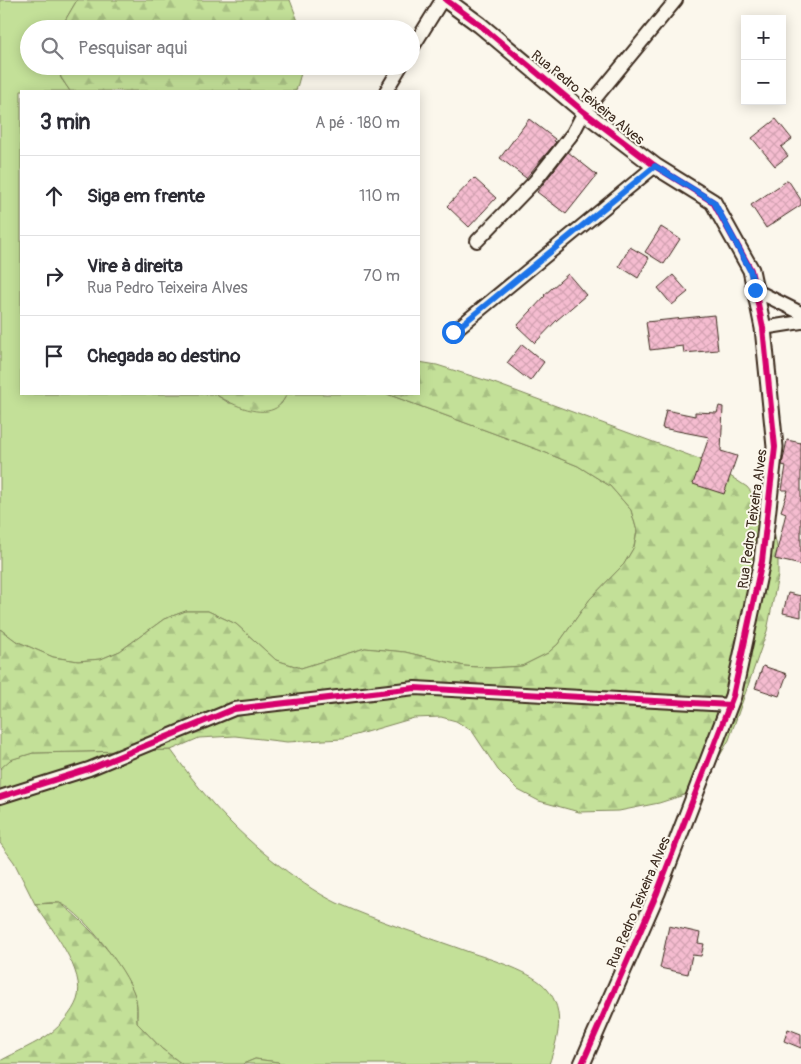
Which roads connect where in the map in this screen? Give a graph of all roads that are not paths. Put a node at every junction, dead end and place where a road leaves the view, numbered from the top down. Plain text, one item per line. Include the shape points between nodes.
1 (442, 0) edge
2 (446, 0) edge
3 (676, 0) edge
4 (420, 35) edge
5 (396, 75) edge
6 (387, 90) edge
7 (584, 112) junction
8 (655, 166) junction
9 (477, 241) dead end
10 (755, 290) junction
11 (801, 312) edge
12 (801, 322) edge
13 (763, 328) junction
14 (453, 332) dead end
15 (730, 705) junction
16 (0, 797) edge
17 (582, 1064) edge

1 - 4 street
2 - 7 street, Rua Pedro Teixeira Alves
3 - 7 street
5 - 6 street
7 - 8 street, Rua Pedro Teixeira Alves
7 - 9 street via 574,133 535,182
8 - 10 street, Rua Pedro Teixeira Alves via 714,202 750,270
8 - 14 street
10 - 11 street
10 - 13 street, Rua Pedro Teixeira Alves
12 - 13 street
13 - 15 street, Rua Pedro Teixeira Alves via 775,447 762,561
15 - 16 street via 415,688 234,709 89,769
15 - 17 street, Rua Pedro Teixeira Alves via 657,894

